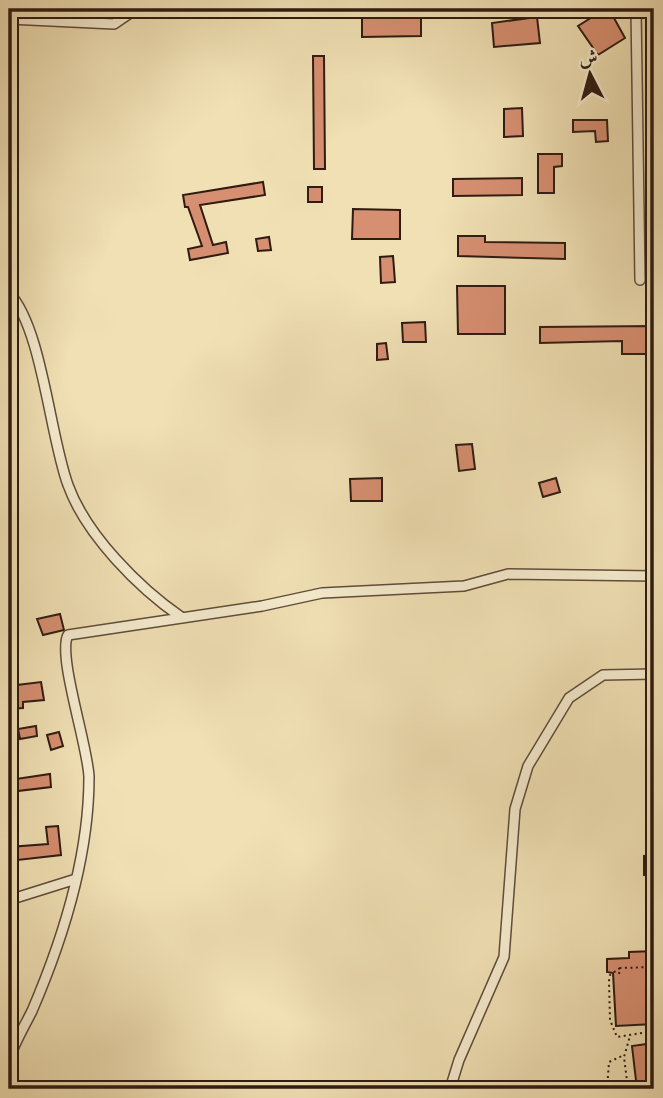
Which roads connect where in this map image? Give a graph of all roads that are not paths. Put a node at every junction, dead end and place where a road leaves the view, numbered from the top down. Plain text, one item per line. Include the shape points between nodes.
1 (49, 9) edge
2 (136, 9) edge
3 (636, 9) edge
4 (9, 19) edge
5 (74, 23) junction
6 (640, 280) dead end
7 (9, 293) edge
8 (654, 576) edge
9 (181, 617) junction
10 (654, 674) edge
11 (76, 879) junction
12 (9, 900) edge
13 (9, 1059) edge
14 (450, 1089) edge

1 - 5 street
2 - 5 street via 114,24
3 - 6 street
4 - 5 street
7 - 9 street via 28,327 68,487 89,526 132,576
8 - 9 street via 508,574 464,586 322,593
9 - 11 street via 75,632 66,639 88,758
10 - 14 street via 603,675 569,698 528,766 515,809 504,957
11 - 12 street
11 - 13 street via 32,1010

